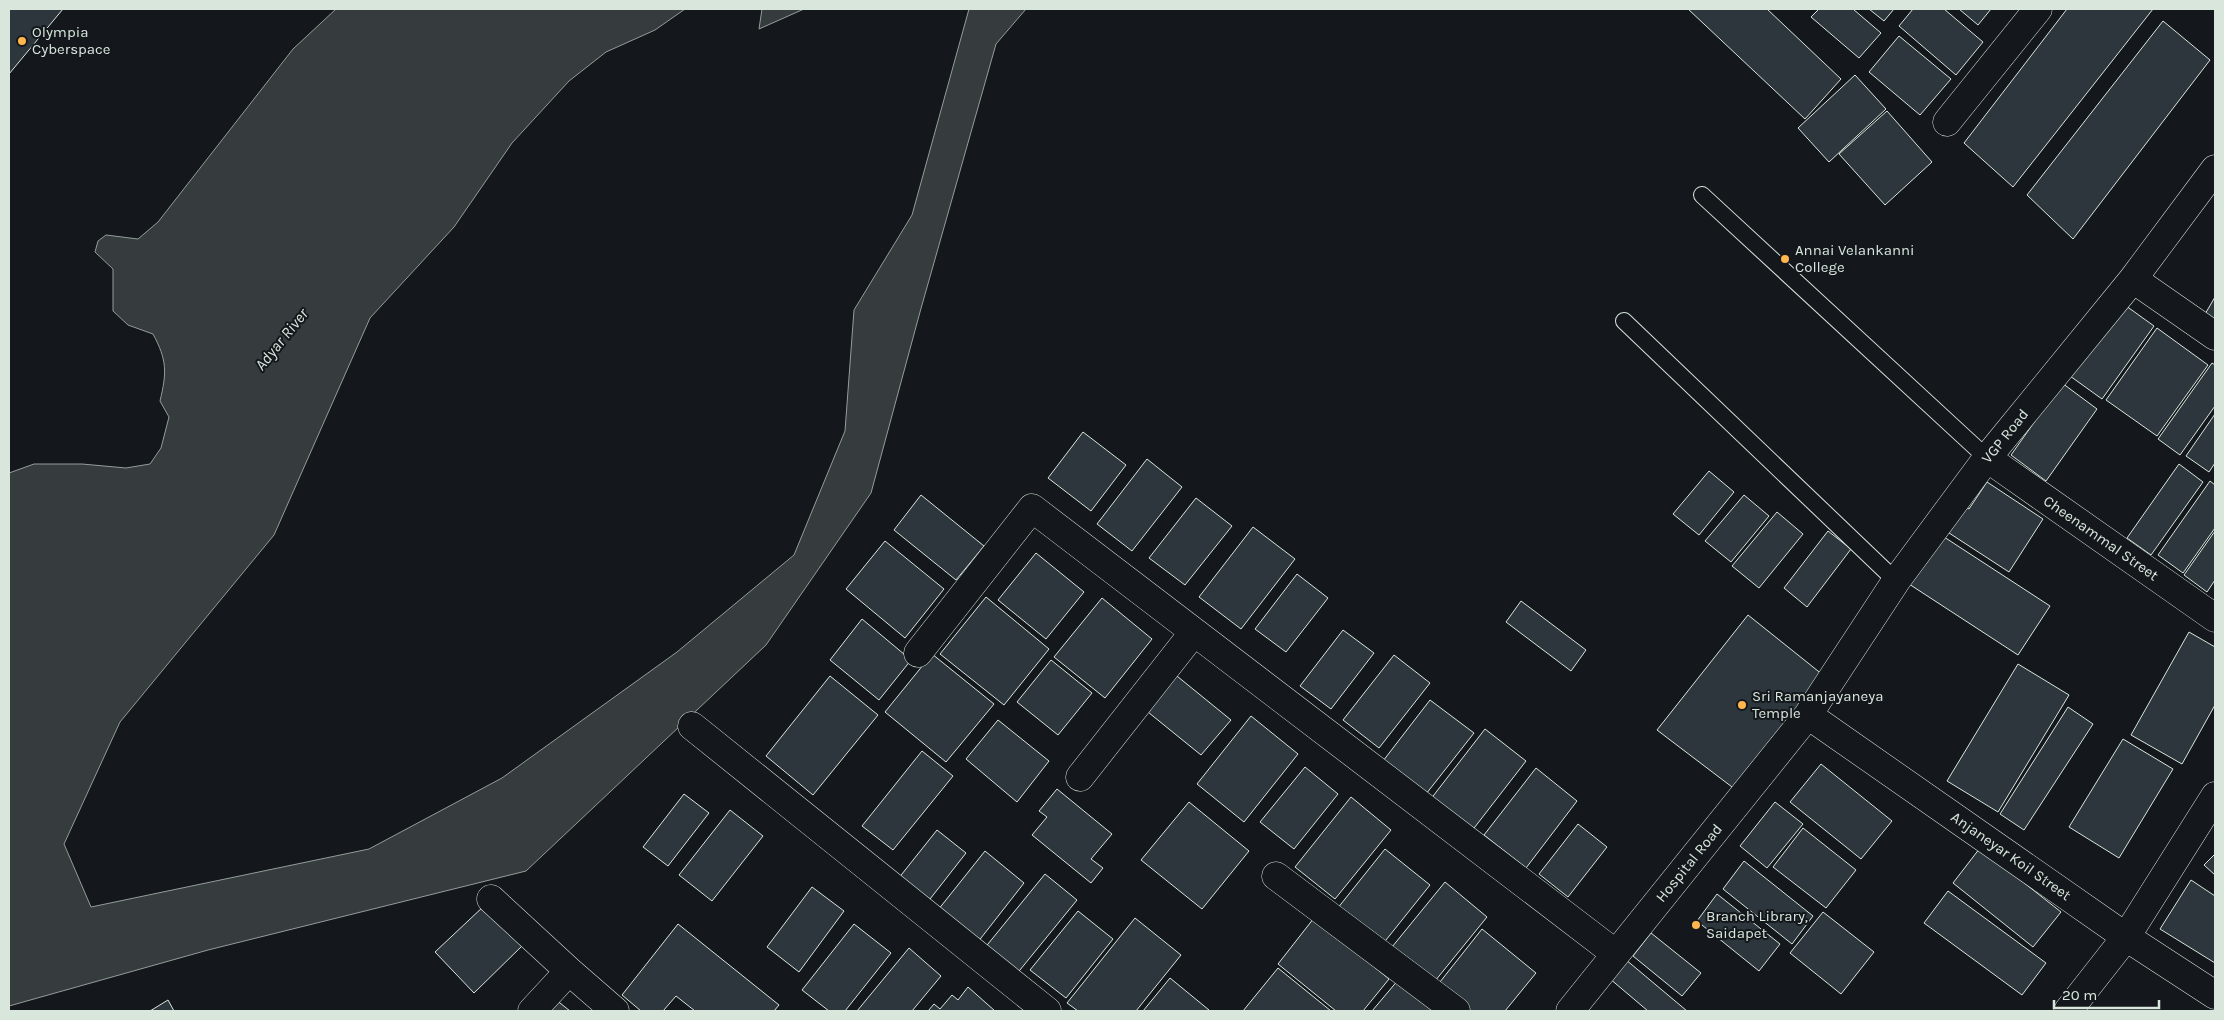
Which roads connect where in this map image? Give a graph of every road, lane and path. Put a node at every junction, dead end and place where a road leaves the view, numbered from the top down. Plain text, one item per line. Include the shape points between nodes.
1 (2038, 9) edge
2 (1947, 122) dead end
3 (2215, 169) edge
4 (1702, 195) dead end
5 (2133, 279) junction
6 (1624, 321) dead end
7 (2215, 336) edge
8 (1987, 458) junction
9 (1896, 582) junction
10 (2215, 618) edge
11 (1194, 632) junction
12 (918, 653) dead end
13 (1808, 715) junction
14 (692, 726) dead end
15 (1080, 777) dead end
16 (2215, 796) edge
17 (1276, 876) dead end
18 (491, 899) dead end
19 (2126, 937) junction
20 (1616, 954) junction
21 (569, 971) junction
22 (2215, 995) edge
23 (532, 1011) edge
24 (615, 1011) edge
25 (1046, 1011) edge
26 (1456, 1011) edge
27 (1570, 1011) edge
28 (2068, 1011) edge

1 - 2 street
3 - 5 street, VGP Road
4 - 8 lane
5 - 7 street
5 - 8 street, VGP Road
6 - 9 lane
8 - 9 street, VGP Road
8 - 10 street, Cheenammal Street
9 - 13 street, VGP Road
11 - 12 street via 1032,508
11 - 15 street
11 - 20 street
13 - 19 street, Anjaneyar Koil Street
13 - 20 street, Hospital Road
14 - 25 street
16 - 19 street
17 - 26 street
18 - 21 street
19 - 22 street, Anjaneyar Koil Street
19 - 28 street
20 - 27 street, Hospital Road
21 - 23 street
21 - 24 street

